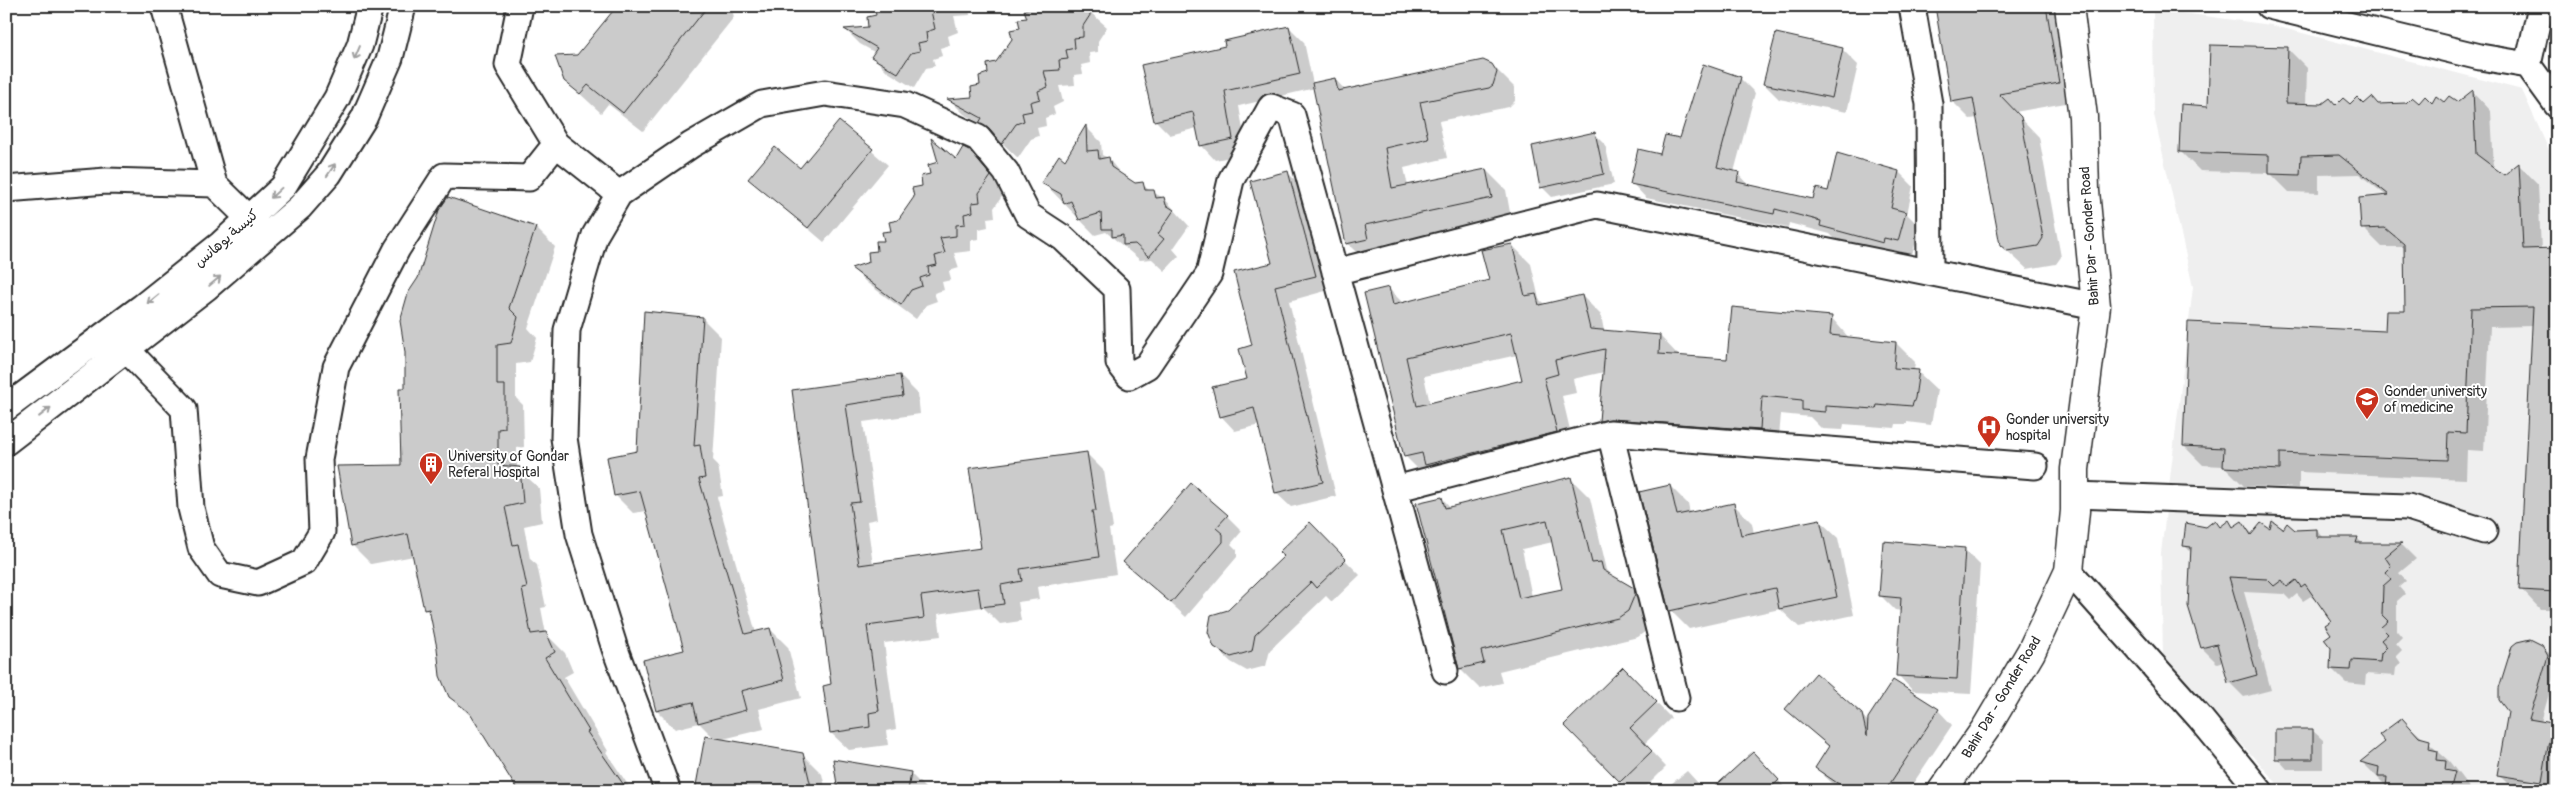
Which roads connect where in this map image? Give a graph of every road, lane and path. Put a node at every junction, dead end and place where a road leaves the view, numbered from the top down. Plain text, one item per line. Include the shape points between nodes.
1 (164, 6) edge
2 (370, 6) edge
3 (403, 6) edge
4 (520, 6) edge
5 (1912, 6) edge
6 (2069, 6) edge
7 (2269, 6) edge
8 (2541, 6) edge
9 (2528, 64) junction
10 (2557, 105) edge
11 (556, 144) junction
12 (214, 184) junction
13 (6, 189) edge
14 (619, 194) junction
15 (249, 218) junction
16 (267, 236) junction
17 (1335, 272) junction
18 (1930, 272) junction
19 (2096, 306) junction
20 (126, 349) junction
21 (6, 408) edge
22 (1610, 433) junction
23 (6, 442) edge
24 (2035, 466) dead end
25 (1395, 489) junction
26 (2075, 495) junction
27 (2484, 531) dead end
28 (2068, 571) junction
29 (1444, 671) dead end
30 (1676, 698) dead end
31 (666, 786) dead end
32 (1942, 791) edge
33 (2260, 791) edge

1 - 12 street
2 -> 15 street, كنيسة يوهانس via 360,45 337,98 283,187
16 -> 3 street via 300,207 328,174 364,118 390,58
4 - 11 street via 508,65
5 - 18 street via 1929,104
6 - 19 highway, Bahir Dar - Gonder Road via 2083,117 2084,191
7 - 9 street via 2480,57
8 - 9 street
9 - 10 street
11 - 14 street
11 - 20 street via 529,178 444,176 397,249 336,367 319,459 322,532 304,562 258,583 220,576 201,548 191,508 184,409
12 - 13 street via 106,181
12 - 15 street
14 - 17 street via 691,145 762,104 825,93 905,105 978,138 1006,172 1028,215 1063,238 1117,289 1119,363 1129,376 1147,366 1209,274 1231,180 1271,107 1292,115
14 - 31 street via 595,235 567,330 564,438 579,534 615,649
15 - 16 street
15 -> 21 street, كنيسة يوهانس via 142,307
20 -> 16 street via 207,288
17 - 18 street via 1597,205
17 - 25 street
18 - 19 street
19 - 26 highway, Bahir Dar - Gonder Road
23 -> 20 street
22 - 24 street
22 - 25 street
22 - 30 street
25 - 29 street
26 - 27 street via 2408,507
26 - 28 highway, Bahir Dar - Gonder Road
28 - 32 highway, Bahir Dar - Gonder Road via 2031,652 1986,728
28 - 33 street via 2200,718

